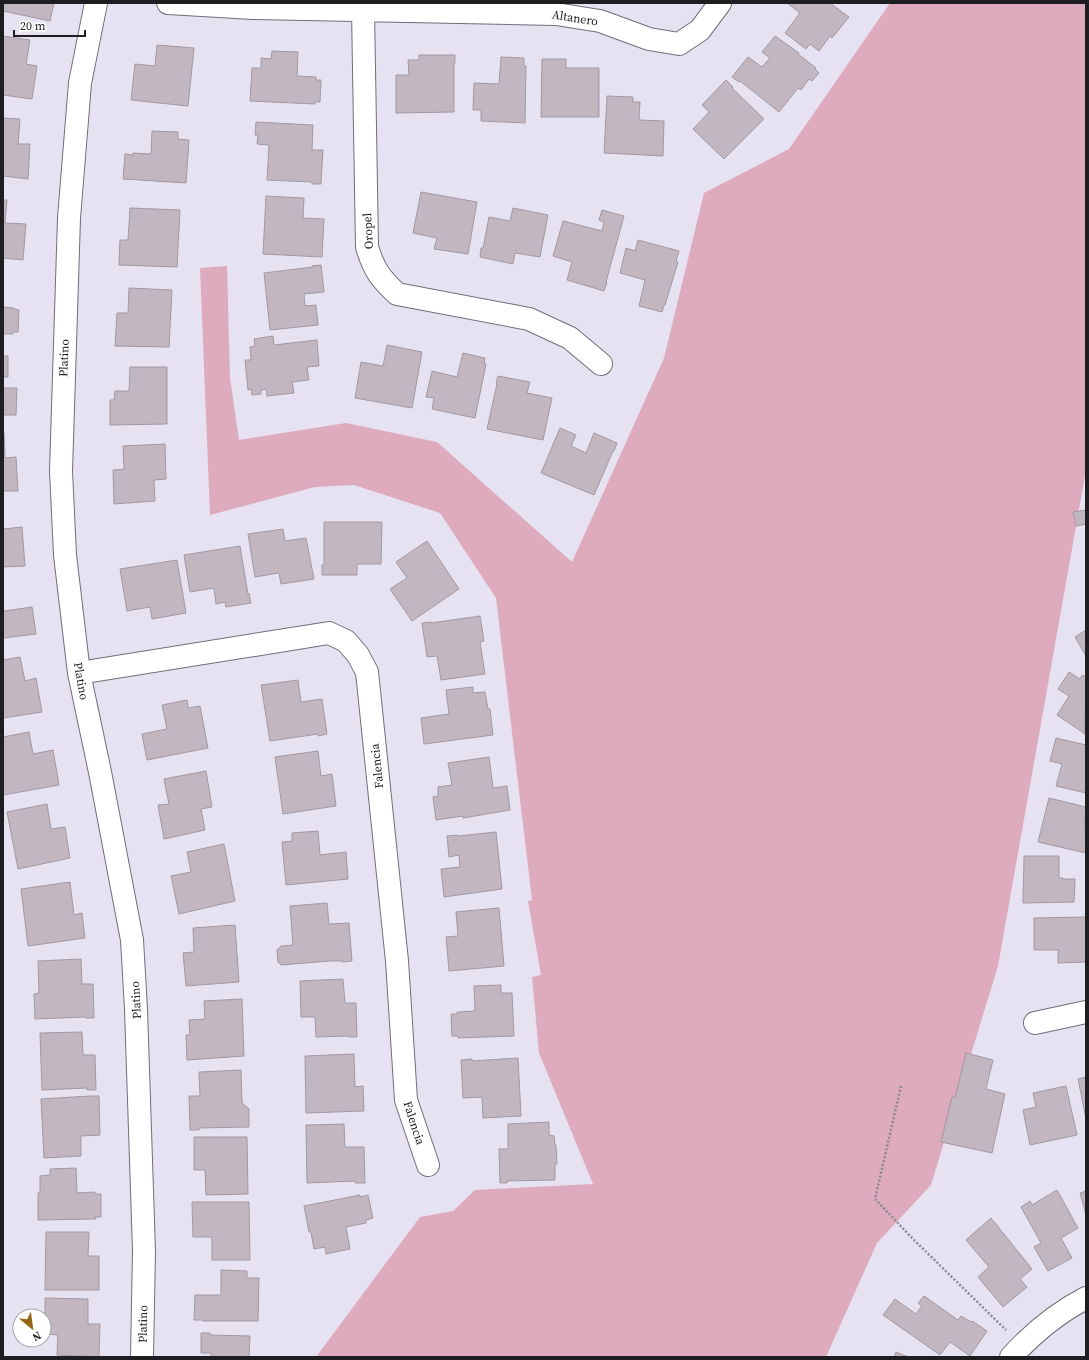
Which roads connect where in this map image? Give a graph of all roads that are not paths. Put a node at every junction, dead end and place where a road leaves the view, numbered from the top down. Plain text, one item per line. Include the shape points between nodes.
1 (96, 3) edge
2 (168, 3) edge
3 (720, 3) edge
4 (363, 9) junction
5 (602, 364) dead end
6 (79, 673) junction
7 (1086, 1012) edge
8 (1035, 1023) dead end
9 (428, 1165) dead end
10 (1086, 1298) edge
11 (1016, 1351) edge
12 (142, 1357) edge

1 - 6 street, Platino via 80,83 69,218 61,471 65,555
2 - 4 street, Altanero via 253,8
3 - 4 street, Altanero via 700,30 679,44 649,39 600,21 556,14
4 - 5 street, Oropel via 367,247 372,264 382,280 397,294 529,319 570,338
6 - 9 street, Falencia via 329,633 346,641 358,655 367,672 368,680 397,961 406,1100
6 - 12 street, Platino via 132,940 144,1251
7 - 8 street
10 - 11 street via 1047,1322

